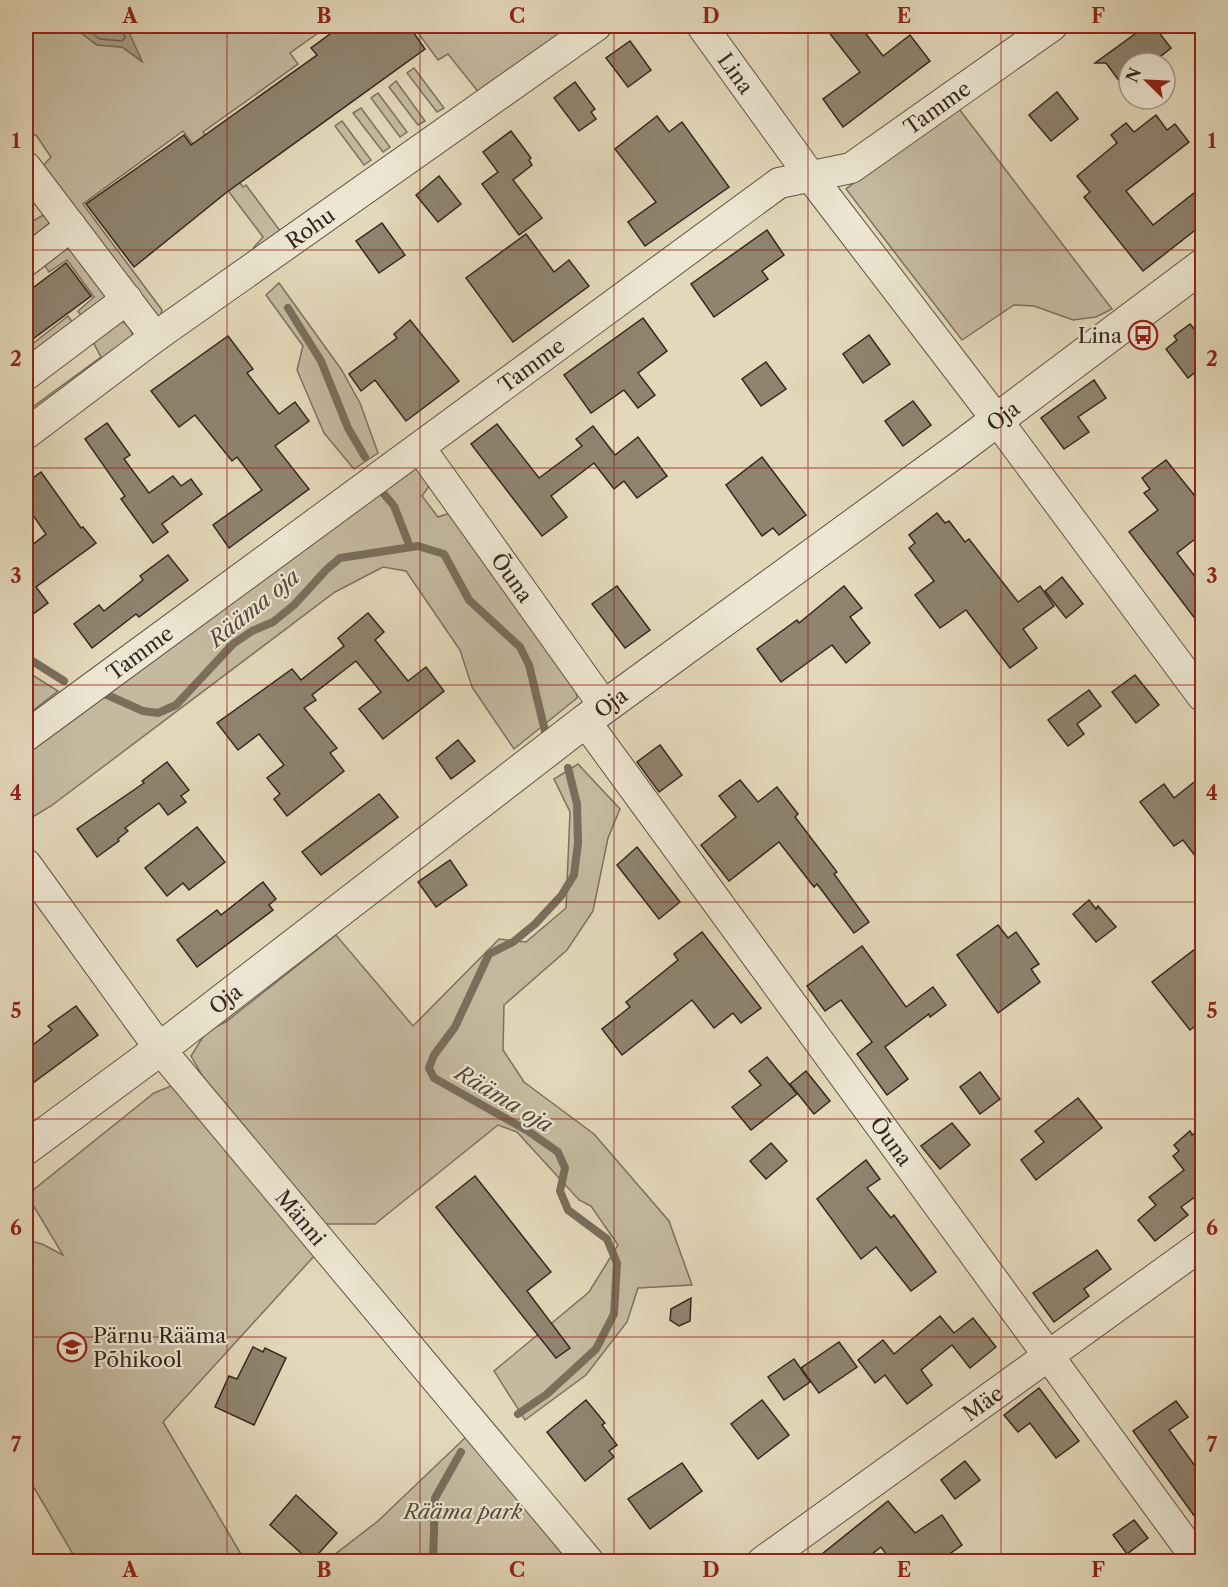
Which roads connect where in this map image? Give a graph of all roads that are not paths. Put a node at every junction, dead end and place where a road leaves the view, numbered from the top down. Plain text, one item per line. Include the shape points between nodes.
1 (596, 26) edge
2 (702, 26) edge
3 (1052, 26) edge
4 (26, 167) edge
5 (811, 177) junction
6 (71, 226) junction
7 (26, 261) edge
8 (1203, 266) edge
9 (127, 299) junction
10 (155, 337) junction
11 (26, 375) edge
12 (997, 420) junction
13 (26, 434) edge
14 (420, 448) junction
15 (1203, 696) edge
16 (595, 714) junction
17 (26, 736) edge
18 (26, 864) edge
19 (160, 1049) junction
20 (26, 1148) edge
21 (1203, 1245) edge
22 (1049, 1357) junction
23 (589, 1562) edge
24 (762, 1562) edge
25 (1199, 1562) edge

1 - 10 street, Rohu
2 - 5 street, Lina
3 - 5 street, Tamme via 850,168
4 - 6 street
5 - 12 street, Lina
5 - 14 street, Tamme via 779,183
6 - 7 street
6 - 9 street
8 - 12 street, Oja
9 - 10 street
9 - 11 street
10 - 13 street, Rohu
12 - 15 street, Lina
12 - 16 street, Oja
14 - 16 street, Õuna
14 - 17 street, Tamme
16 - 19 street, Oja
16 - 22 street, Õuna
18 - 19 street, Männi
19 - 20 street, Oja
19 - 23 street, Männi
21 - 22 street, Mäe
22 - 24 street, Mäe
22 - 25 street, Õuna

